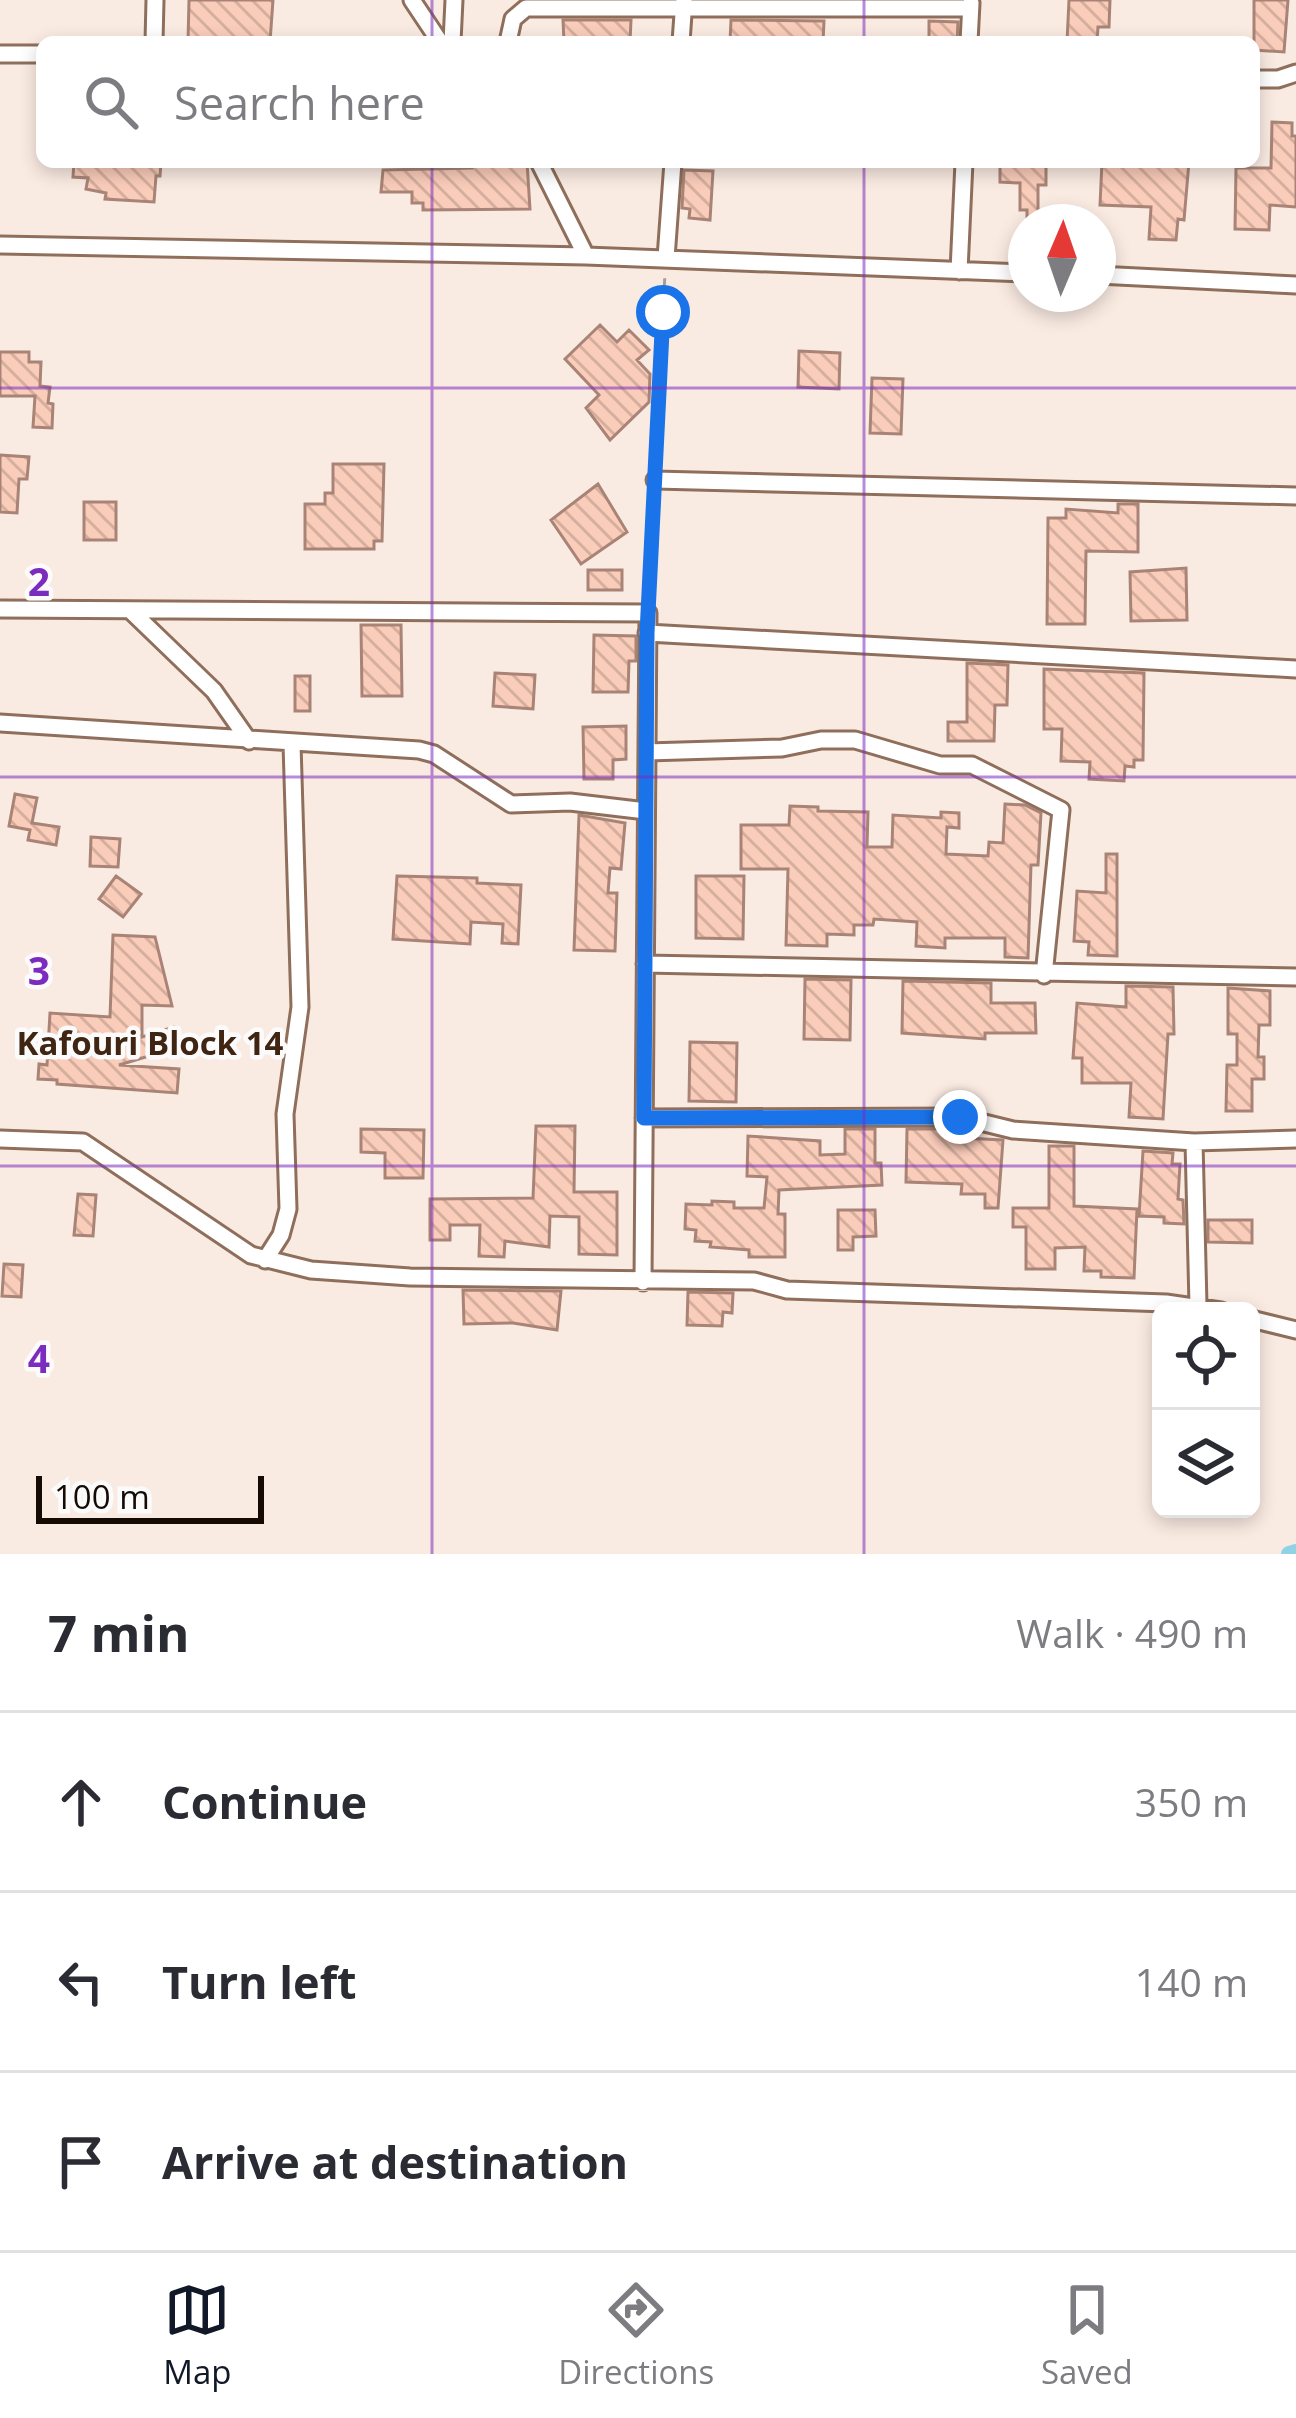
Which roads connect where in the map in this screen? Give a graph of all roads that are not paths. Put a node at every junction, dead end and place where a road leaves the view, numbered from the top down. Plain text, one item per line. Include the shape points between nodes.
1 (155, 0) edge
2 (412, 0) edge
3 (454, 0) edge
4 (684, 3) edge
5 (971, 4) edge
6 (154, 36) edge
7 (436, 36) edge
8 (452, 36) edge
9 (509, 36) edge
10 (681, 36) edge
11 (969, 36) edge
12 (0, 54) edge
13 (36, 54) edge
14 (1296, 73) edge
15 (1260, 79) edge
16 (542, 168) edge
17 (673, 168) edge
18 (964, 168) edge
19 (0, 245) edge
20 (586, 256) junction
21 (666, 259) junction
22 (958, 271) junction
23 (1008, 272) edge
24 (1116, 276) edge
25 (1296, 285) edge
26 (655, 480) road end
27 (1296, 496) edge
28 (0, 609) edge
29 (130, 610) junction
30 (647, 633) junction
31 (1296, 669) edge
32 (0, 723) edge
33 (250, 741) junction
34 (292, 744) junction
35 (647, 752) junction
36 (646, 811) junction
37 (645, 964) junction
38 (1044, 975) junction
39 (1296, 977) edge
40 (644, 1118) junction
41 (0, 1139) edge
42 (1296, 1139) edge
43 (1193, 1142) junction
44 (265, 1260) junction
45 (643, 1282) junction
46 (1198, 1302) edge
47 (1152, 1303) edge
48 (1260, 1321) edge
49 (1296, 1330) edge

1 - 6 street
2 - 7 street
3 - 8 street
4 - 5 street
4 - 9 street via 526,8
4 - 10 street
5 - 11 street
12 - 13 street
14 - 15 street
16 - 20 street
17 - 21 street
18 - 22 street
19 - 20 street
20 - 21 street
21 - 22 street
22 - 23 street
24 - 25 street
26 - 27 street
28 - 29 street
29 - 30 street via 648,613
29 - 33 street via 214,691
30 - 31 street
30 - 35 street
32 - 33 street
33 - 34 street
34 - 36 street via 434,754 512,804
34 - 44 street via 300,1007 285,1114 288,1209
35 - 36 street
35 - 38 street via 855,740 940,765 972,765 1061,810
36 - 37 street
37 - 38 street
37 - 40 street
38 - 39 street
40 - 43 street via 960,1117 1013,1130
40 - 45 street
41 - 44 street via 83,1142
42 - 43 street
43 - 46 street
44 - 45 street via 370,1275
45 - 47 street
48 - 49 street

